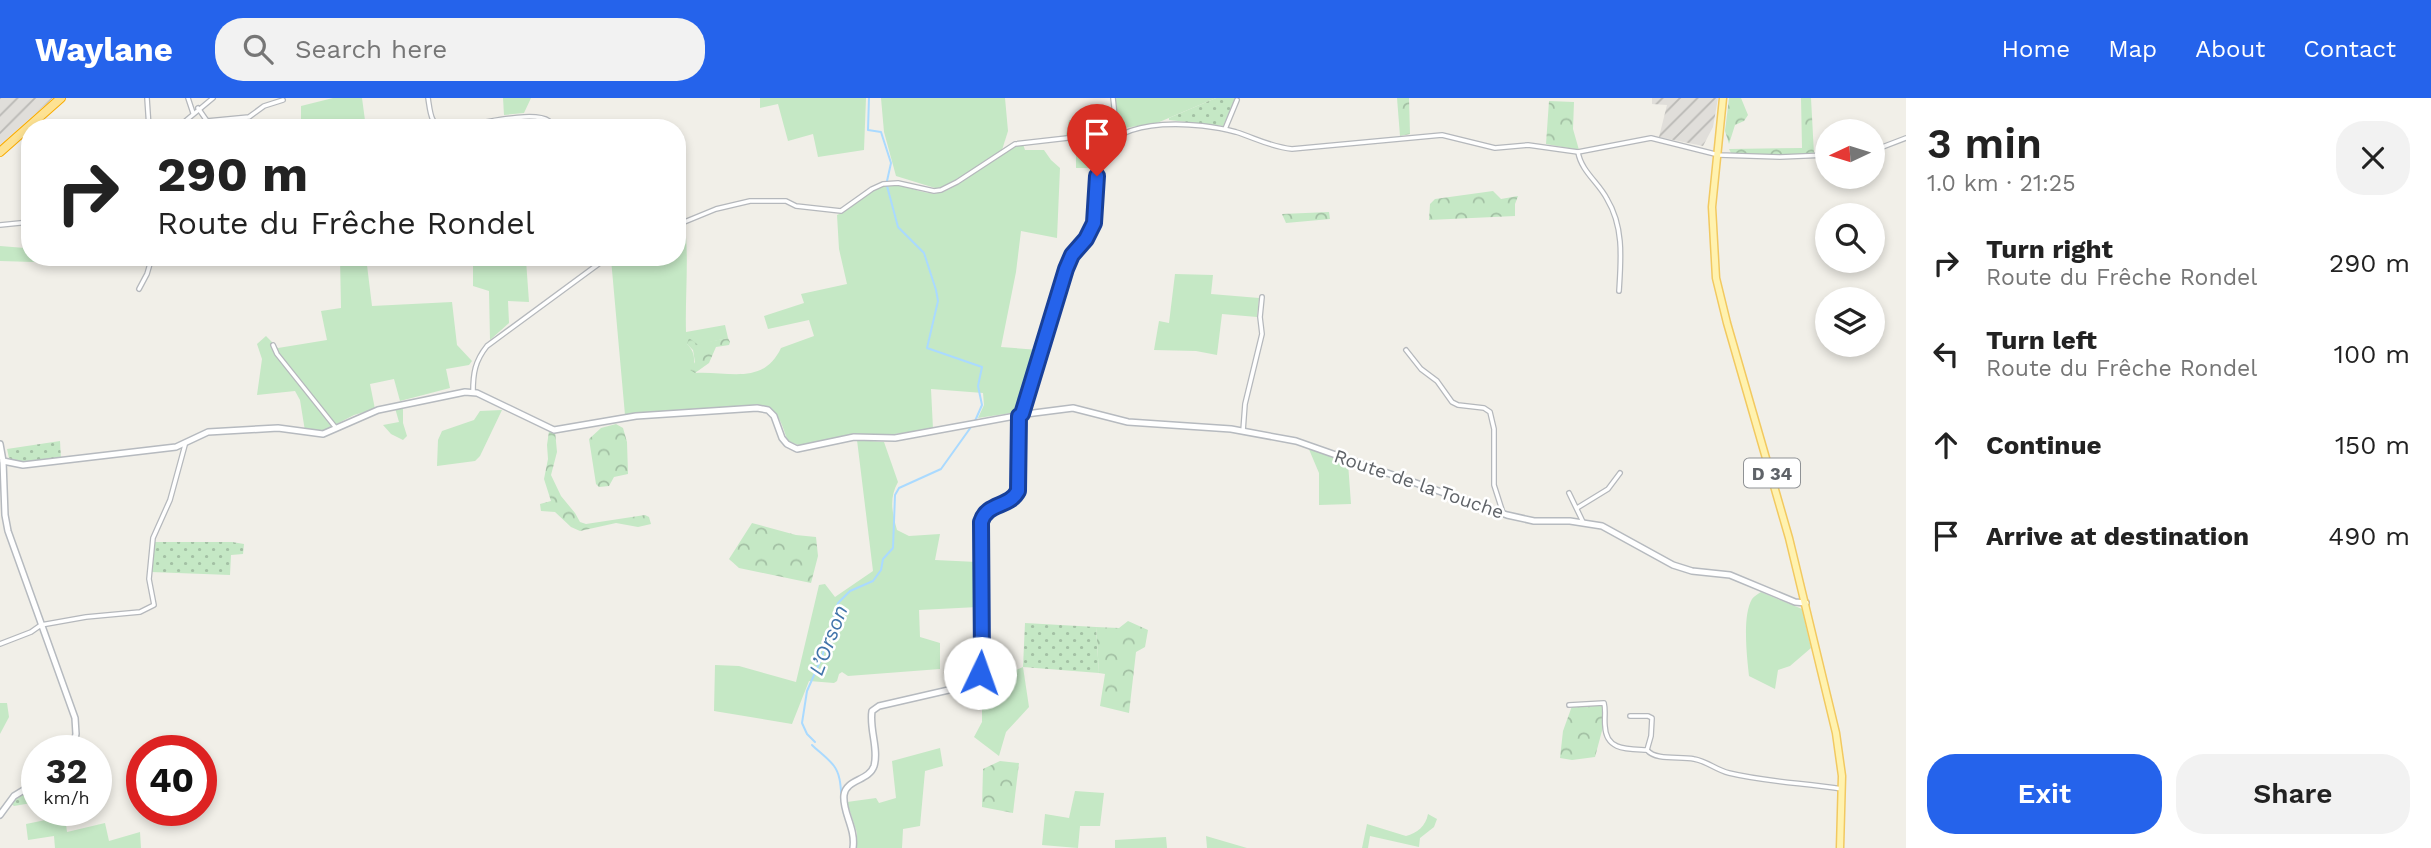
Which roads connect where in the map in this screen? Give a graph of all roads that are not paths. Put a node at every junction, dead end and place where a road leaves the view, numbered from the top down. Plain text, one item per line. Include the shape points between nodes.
1 (61, 98) edge
2 (69, 98) edge
3 (147, 98) edge
4 (188, 98) edge
5 (214, 98) edge
6 (428, 98) edge
7 (1113, 98) edge
8 (1723, 98) edge
9 (283, 100) dead end
10 (1237, 100) dead end
11 (198, 108) junction
12 (193, 113) junction
13 (37, 119) edge
14 (45, 119) edge
15 (148, 119) edge
16 (187, 119) edge
17 (205, 119) edge
18 (220, 119) edge
19 (433, 119) edge
20 (507, 119) edge
21 (546, 119) edge
22 (1224, 130) junction
23 (21, 133) edge
24 (1117, 134) junction
25 (1094, 135) junction
26 (1906, 138) edge
27 (21, 140) edge
28 (1109, 143) junction
29 (1885, 146) edge
30 (0, 152) edge
31 (1578, 152) junction
32 (1716, 153) junction
33 (1815, 155) edge
34 (0, 159) edge
35 (686, 222) edge
36 (21, 223) edge
37 (0, 225) edge
38 (149, 266) edge
39 (596, 266) edge
40 (139, 289) dead end
41 (1619, 291) dead end
42 (1262, 297) dead end
43 (273, 345) dead end
44 (1406, 350) dead end
45 (473, 392) junction
46 (1020, 415) junction
47 (337, 428) junction
48 (1243, 431) junction
49 (0, 444) edge
50 (185, 445) junction
51 (3, 461) junction
52 (1620, 472) dead end
53 (1569, 493) dead end
54 (1577, 508) junction
55 (1503, 513) junction
56 (1583, 522) junction
57 (1806, 603) junction
58 (41, 625) junction
59 (0, 644) edge
60 (1569, 705) dead end
61 (1630, 716) dead end
62 (76, 735) edge
63 (1647, 750) junction
64 (1842, 789) junction
65 (21, 793) edge
66 (0, 815) edge
67 (853, 848) edge
68 (1840, 848) edge

1 - 13 highway
2 - 14 highway
3 - 15 street
4 - 12 street
5 - 11 street
6 - 19 street
7 - 24 street
8 - 32 main road, D 34
9 - 18 street via 249,117
10 - 22 street
11 - 12 street
11 - 17 street
12 - 16 street
20 - 21 street
22 - 24 street via 1160,124
22 - 31 street via 1292,149 1442,135 1493,148 1528,145
23 - 30 highway
24 - 25 street
24 - 28 street
25 - 28 street
25 - 35 street via 1015,144 941,190 883,184 837,212 771,200 736,203
26 - 29 street
27 - 34 highway
28 - 46 street via 1098,164 1094,223 1066,269
31 - 32 street via 1651,138
31 - 41 street via 1618,226
32 - 33 street
32 - 57 main road, D 34 via 1712,231 1720,295
36 - 37 street
38 - 40 street
39 - 45 street via 487,346 473,370
42 - 48 street via 1262,334
43 - 47 street
44 - 55 street via 1452,402 1490,412 1494,485
45 - 46 street, Route de la Touche via 554,430 643,415 757,408 774,416 782,438 797,449 855,438 895,439
45 - 47 street via 378,410
46 - 48 street, Route de la Touche via 1073,408 1129,422
46 - 67 street via 1018,491 1014,498 987,510 981,522 980,673 966,686 872,711 874,765 844,795
47 - 50 street via 317,435 287,429 208,432
48 - 55 street, Route de la Touche via 1296,441
49 - 51 street
50 - 51 street via 23,466
50 - 58 street via 170,500 153,538 149,579 154,605 140,612
51 - 58 street via 8,531
52 - 54 street via 1608,489
53 - 54 street
54 - 56 street
55 - 56 street, Route de la Touche via 1534,521
56 - 57 street, Route de la Touche via 1615,532 1681,568 1730,575
57 - 64 main road, D 34 via 1839,744
58 - 59 street
58 - 62 street via 75,718
60 - 63 street via 1604,703 1605,729 1613,744 1620,749
61 - 63 street via 1648,716 1654,721
63 - 64 street via 1660,757 1692,758 1728,773
64 - 68 main road, D 34
65 - 66 street

